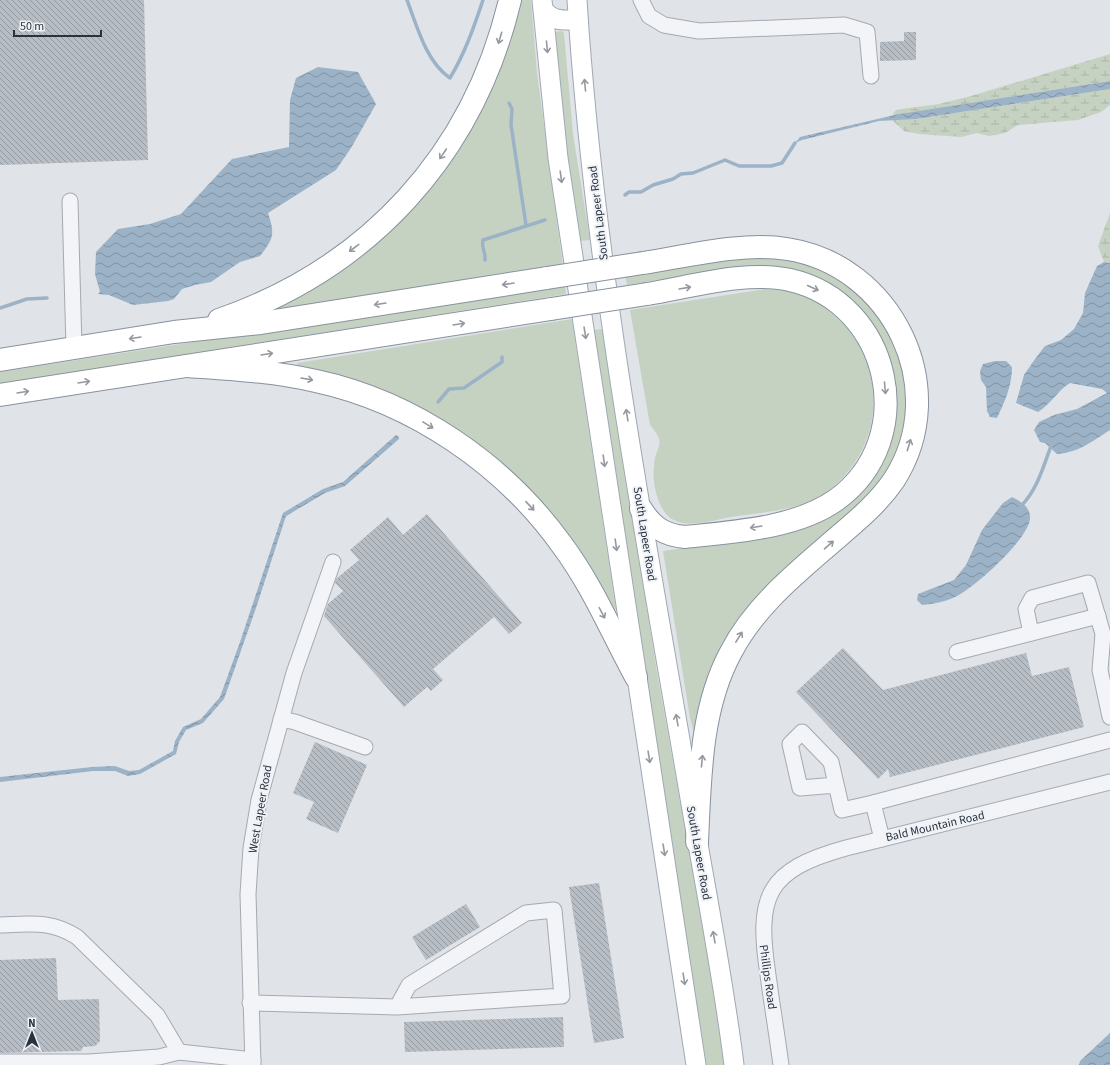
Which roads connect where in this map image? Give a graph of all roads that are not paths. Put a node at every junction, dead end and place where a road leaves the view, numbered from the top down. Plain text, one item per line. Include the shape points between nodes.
1 (510, 0) edge
2 (577, 0) edge
3 (641, 0) edge
4 (543, 4) edge
5 (578, 20) junction
6 (871, 76) dead end
7 (70, 201) dead end
8 (174, 332) junction
9 (74, 348) junction
10 (0, 360) edge
11 (187, 366) junction
12 (0, 395) edge
13 (641, 509) junction
14 (333, 562) dead end
15 (1098, 616) junction
16 (1031, 633) junction
17 (957, 652) dead end
18 (636, 677) junction
19 (1110, 717) edge
20 (281, 719) junction
21 (1110, 740) edge
22 (365, 747) dead end
23 (1110, 782) edge
24 (836, 786) dead end
25 (873, 804) junction
26 (882, 839) junction
27 (697, 842) junction
28 (772, 891) joint
29 (0, 925) edge
30 (250, 1003) junction
31 (398, 1007) junction
32 (179, 1052) junction
33 (0, 1062) edge
34 (253, 1062) edge
35 (696, 1065) edge
36 (734, 1065) edge
37 (781, 1065) edge

1 -> 8 highway via 490,65 464,120 430,172 390,217 357,245 300,284 234,314
2 - 5 main road, South Lapeer Road
3 - 6 street via 649,16 664,25 699,31 844,25 867,32
4 - 5 main road via 548,16 553,19
4 -> 18 main road via 558,158
13 -> 5 main road, South Lapeer Road via 603,254
7 - 9 street
8 -> 9 highway
27 -> 8 highway, bridge via 700,784 707,727 716,686 730,653 747,625 770,597 864,514 894,480 912,435 916,418 912,362 895,321 887,308 864,284 838,265 804,252 769,247 733,249 261,323
9 - 10 highway
12 -> 11 highway
11 -> 13 highway, bridge via 750,278 789,280 810,286 826,294 857,319 868,334 881,365 886,398 885,414 878,446 862,474 837,499 811,514 776,524 685,537 661,531 646,518
11 -> 18 highway via 269,373 341,388 416,418 463,447 507,483 562,545 588,586
27 -> 13 main road, South Lapeer Road
14 - 20 street, West Lapeer Road via 294,673
15 - 16 street
15 - 16 street via 1088,583 1044,594 1032,598 1027,605 1026,614
15 - 19 street via 1103,634 1100,670
16 - 17 street
18 -> 35 main road
20 - 22 street
20 - 30 street, West Lapeer Road via 259,800 251,848 248,926
21 - 25 street
23 - 26 street, Bald Mountain Road
24 - 25 street via 842,810
25 - 26 street
26 - 28 street, Bald Mountain Road via 807,861 787,874
36 -> 27 main road, South Lapeer Road
28 - 37 street, Phillips Road via 764,910 763,940
29 - 32 street via 50,924 64,928 78,937 157,1014
30 - 31 street
30 - 34 street, West Lapeer Road
31 - 31 street via 409,985 526,913 554,910 562,996
32 - 33 street via 159,1057 89,1062
32 - 34 street

